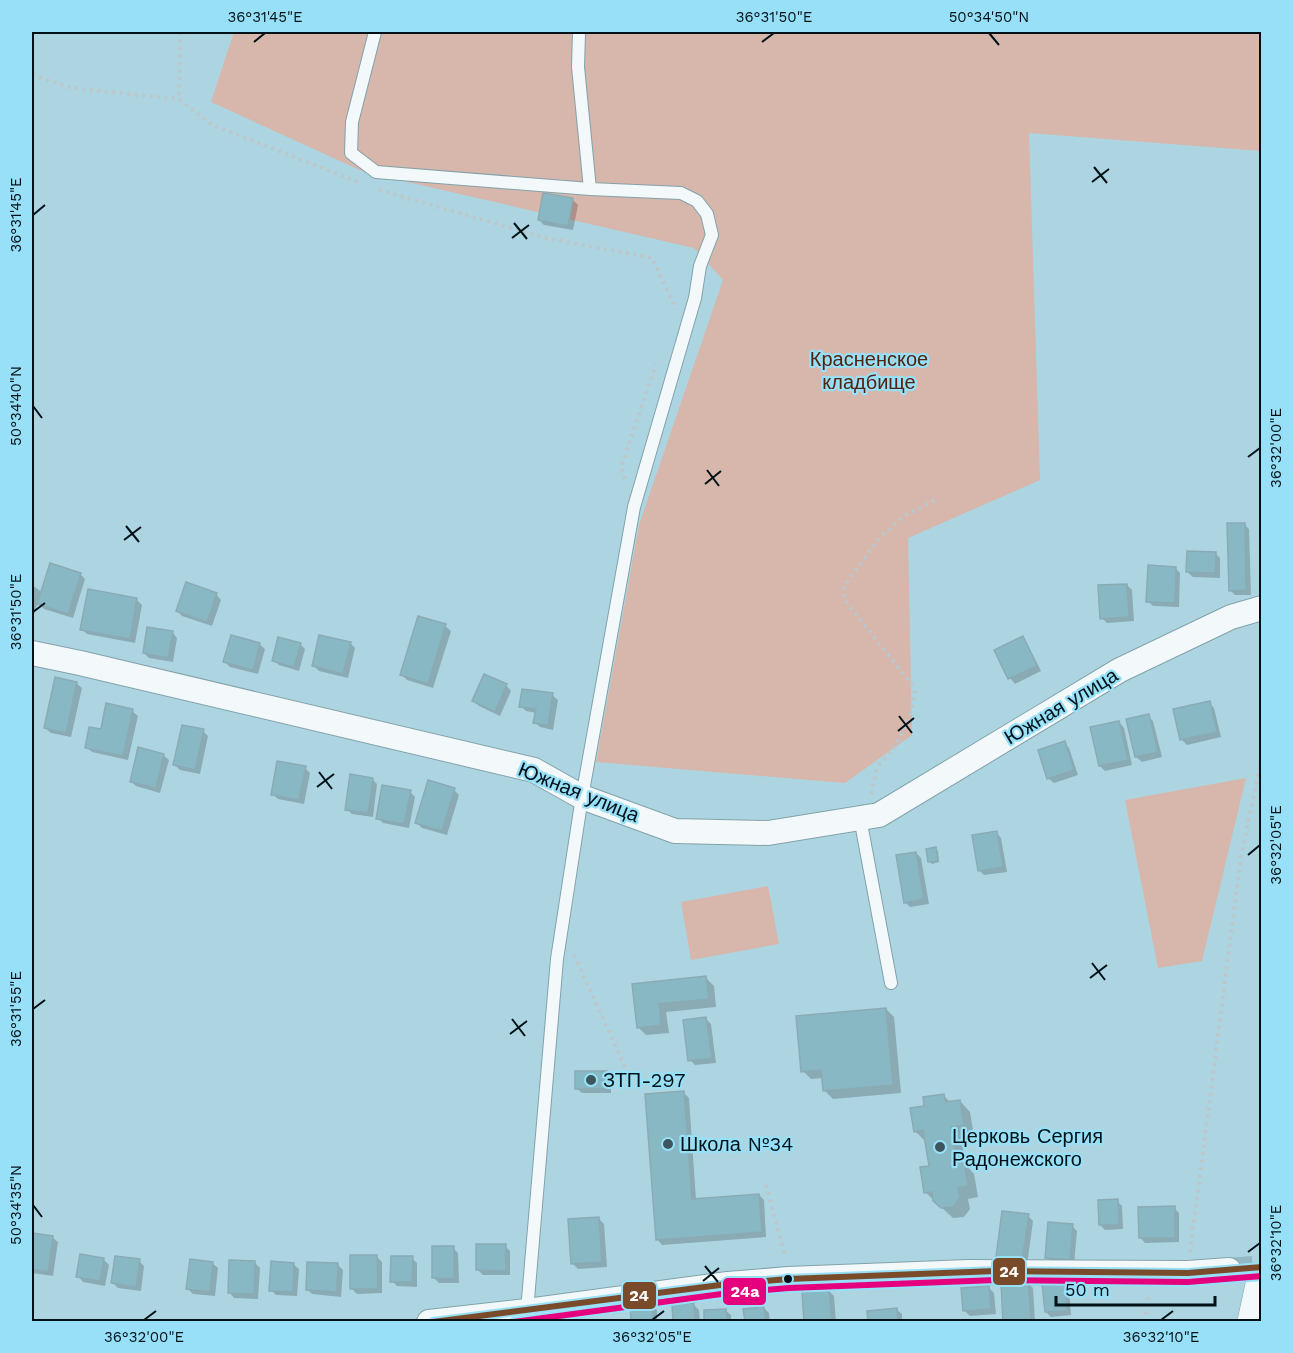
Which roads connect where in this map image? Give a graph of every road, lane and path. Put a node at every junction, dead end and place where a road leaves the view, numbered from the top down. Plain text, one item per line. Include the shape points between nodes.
1 (180, 32) edge
2 (375, 32) edge
3 (579, 32) edge
4 (32, 75) edge
5 (179, 99) junction
6 (590, 189) junction
7 (672, 319) dead end
8 (657, 362) dead end
9 (937, 499) dead end
10 (634, 507) junction
11 (1262, 608) edge
12 (32, 653) edge
13 (1262, 756) edge
14 (582, 797) junction
15 (860, 818) junction
16 (560, 938) junction
17 (891, 983) dead end
18 (630, 1078) dead end
19 (766, 1185) dead end
20 (785, 1256) dead end
21 (1229, 1270) tunnel mouth
22 (1188, 1273) junction
23 (1262, 1285) edge
24 (527, 1311) junction
25 (429, 1322) edge
26 (1254, 1322) edge

1 - 5 path
2 - 6 lane via 352,122 351,153 376,172
3 - 6 lane via 578,67
4 - 5 path via 72,88
5 - 7 path via 212,125 393,195 546,238 651,258 676,309
6 - 10 lane via 681,194 697,201 707,214 712,235
8 - 10 path via 621,467
9 - 15 path via 881,536 844,586 843,598 915,692 910,716 894,749 877,767 869,803
10 - 14 lane
11 - 15 street, Южная улица via 1231,616 1120,670 879,815
12 - 14 street, Южная улица via 534,770
13 - 22 path via 1242,857
14 - 15 street, Южная улица via 675,831 768,833
14 - 16 lane
15 - 17 lane
16 - 18 path via 575,957
16 - 24 lane
19 - 20 path
21 - 22 street
22 - 24 street via 996,1271 788,1279
23 - 26 main road
24 - 25 street

